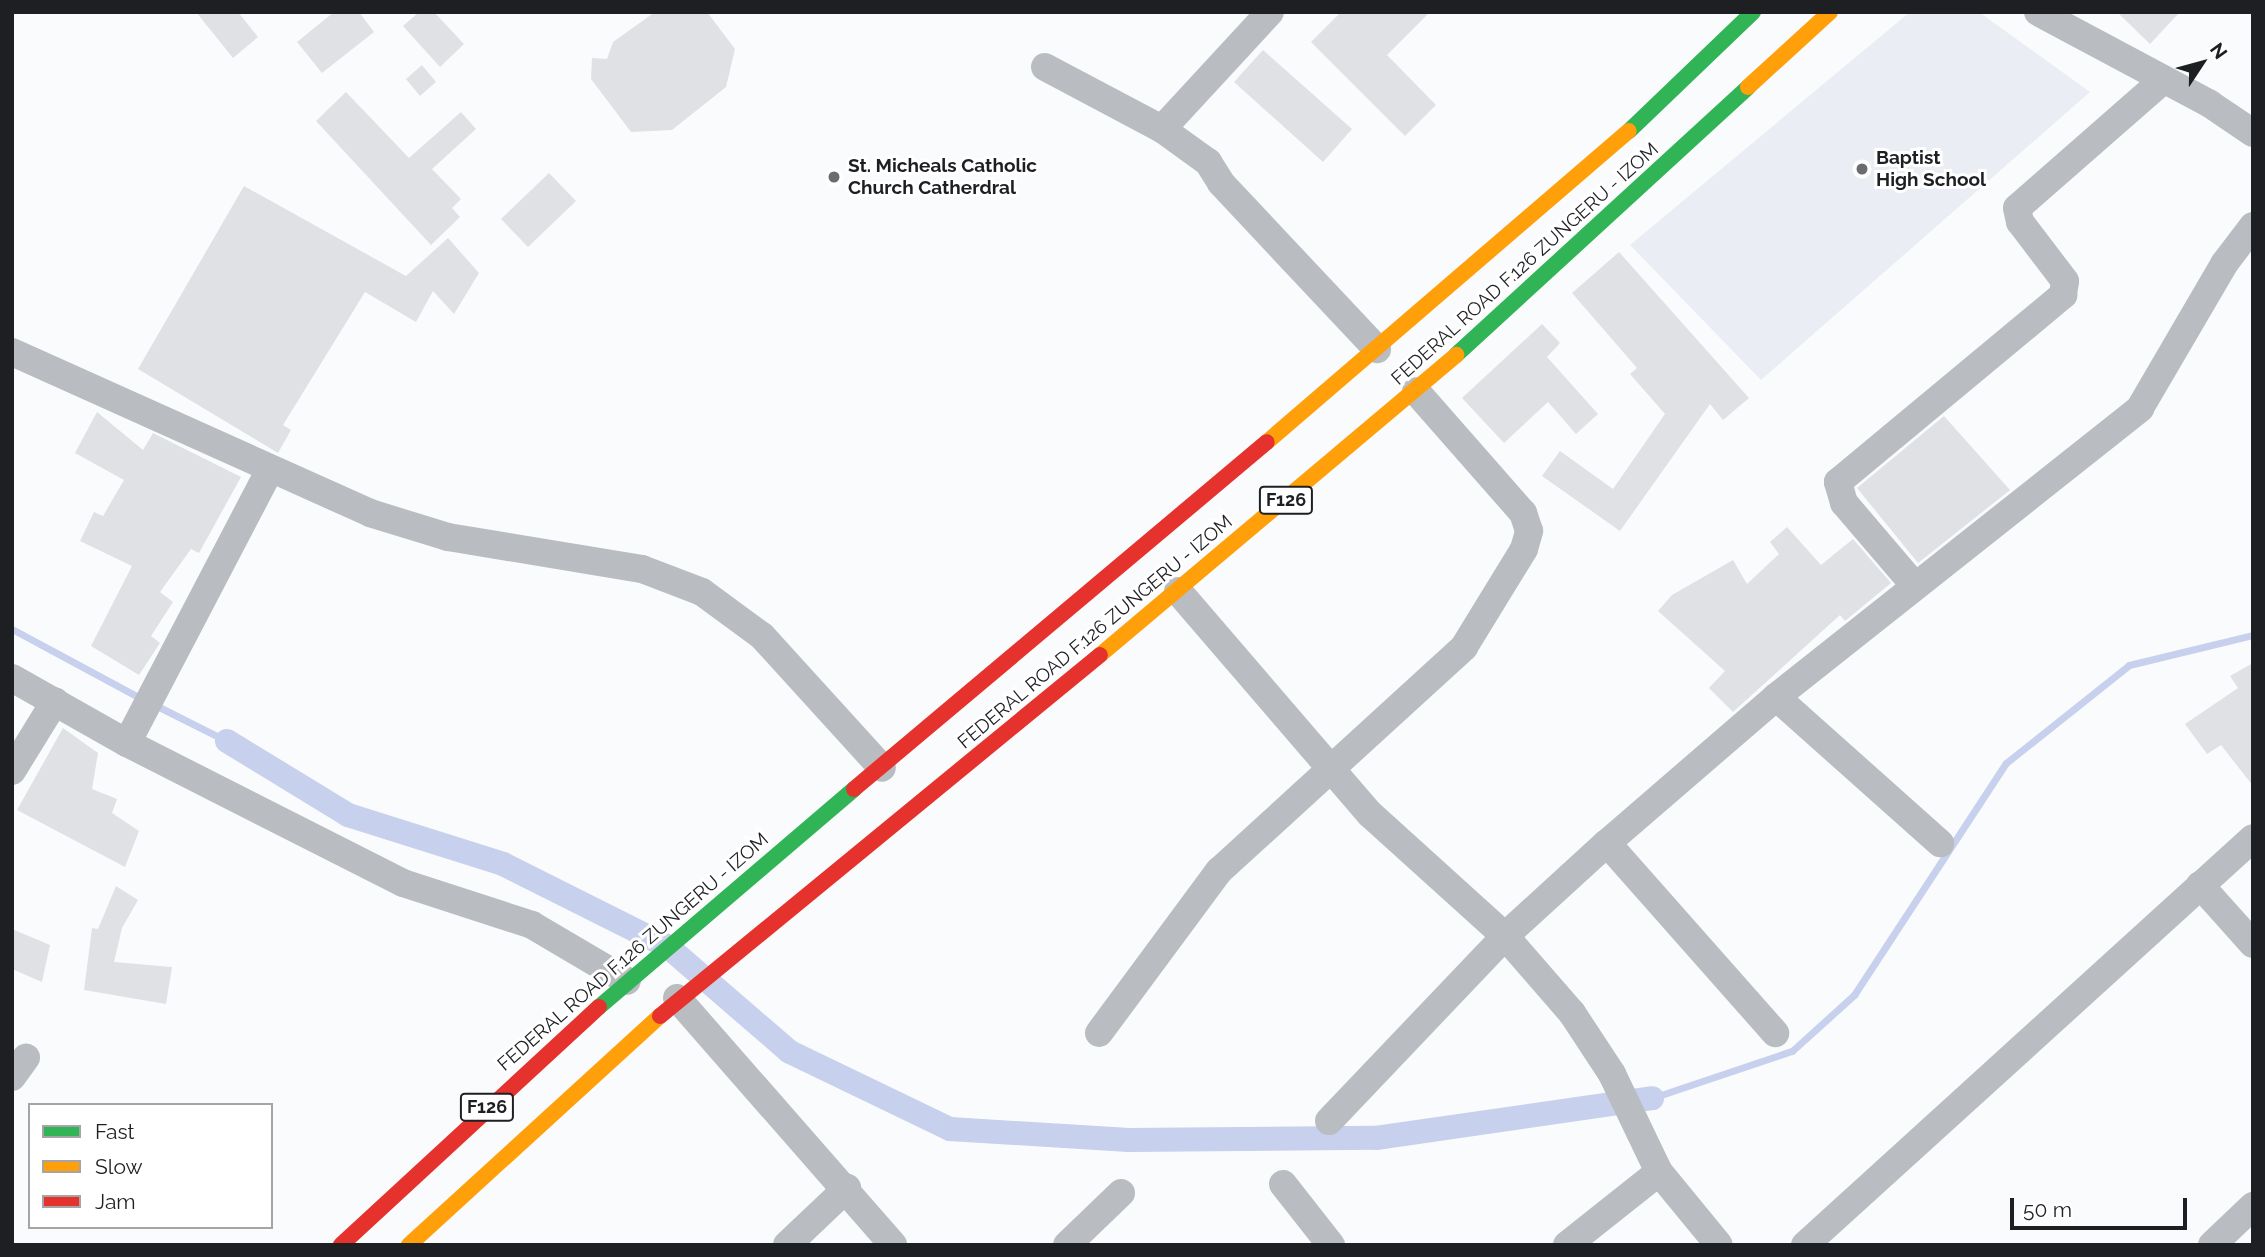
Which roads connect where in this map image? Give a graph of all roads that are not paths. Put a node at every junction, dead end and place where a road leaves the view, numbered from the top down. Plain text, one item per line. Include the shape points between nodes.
1 (1269, 12) edge
2 (1753, 12) edge
3 (1830, 12) edge
4 (2038, 12) edge
5 (1045, 67) dead end
6 (2162, 81) junction
7 (1162, 129) junction
8 (2253, 133) edge
9 (2253, 226) edge
10 (1377, 349) junction
11 (12, 352) edge
12 (1416, 391) junction
13 (271, 469) junction
14 (1915, 586) junction
15 (1178, 591) junction
16 (12, 678) edge
17 (1776, 697) junction
18 (55, 701) junction
19 (134, 731) junction
20 (882, 768) junction
21 (12, 771) edge
22 (1332, 771) junction
23 (2253, 838) edge
24 (1607, 843) junction
25 (1940, 844) dead end
26 (2200, 885) junction
27 (1505, 936) junction
28 (2253, 944) edge
29 (632, 977) junction
30 (681, 995) junction
31 (1099, 1033) dead end
32 (1775, 1033) dead end
33 (1329, 1121) dead end
34 (1659, 1172) junction
35 (1283, 1184) dead end
36 (847, 1188) junction
37 (1121, 1193) dead end
38 (2253, 1206) edge
39 (1069, 1244) edge
40 (341, 1245) edge
41 (409, 1245) edge
42 (787, 1245) edge
43 (893, 1245) edge
44 (1331, 1245) edge
45 (1567, 1245) edge
46 (1718, 1245) edge
47 (1805, 1245) edge
48 (2212, 1245) edge

1 - 7 street
2 - 10 main road, FEDERAL ROAD F.126 ZUNGERU - IZOM / F126 via 1608,151
3 - 12 main road, FEDERAL ROAD F.126 ZUNGERU - IZOM / F126
4 - 6 street
5 - 7 street
6 - 8 street
6 - 14 street via 2017,208 2020,222 2065,281 2063,295 1838,482 1843,503
7 - 10 street via 1208,162 1221,183
9 - 14 street via 2224,264 2140,408
10 - 20 main road, FEDERAL ROAD F.126 ZUNGERU - IZOM / F126 via 960,711
11 - 13 street
12 - 15 main road, FEDERAL ROAD F.126 ZUNGERU - IZOM / F126
12 - 22 street via 1523,513 1529,531 1524,550 1464,647
13 - 19 street
13 - 20 street via 370,513 448,537 642,569 702,592 762,636
14 - 17 street
15 - 22 street
15 - 30 main road, FEDERAL ROAD F.126 ZUNGERU - IZOM / F126 via 986,741
16 - 18 street
17 - 24 street
17 - 25 street
18 - 19 street
18 - 21 street
19 - 29 street via 403,883 532,925
20 - 29 main road, FEDERAL ROAD F.126 ZUNGERU - IZOM / F126
22 - 27 street via 1370,814
22 - 31 street via 1193,900
23 - 26 street
24 - 27 street
24 - 32 street
26 - 28 street
26 - 47 street
27 - 33 street
27 - 34 street via 1583,1027 1612,1074
29 - 40 main road, FEDERAL ROAD F.126 ZUNGERU - IZOM / F126
30 - 36 street
30 - 41 main road, FEDERAL ROAD F.126 ZUNGERU - IZOM / F126
34 - 45 street
34 - 46 street
35 - 44 street
36 - 42 street
36 - 43 street
37 - 39 street
38 - 48 street

